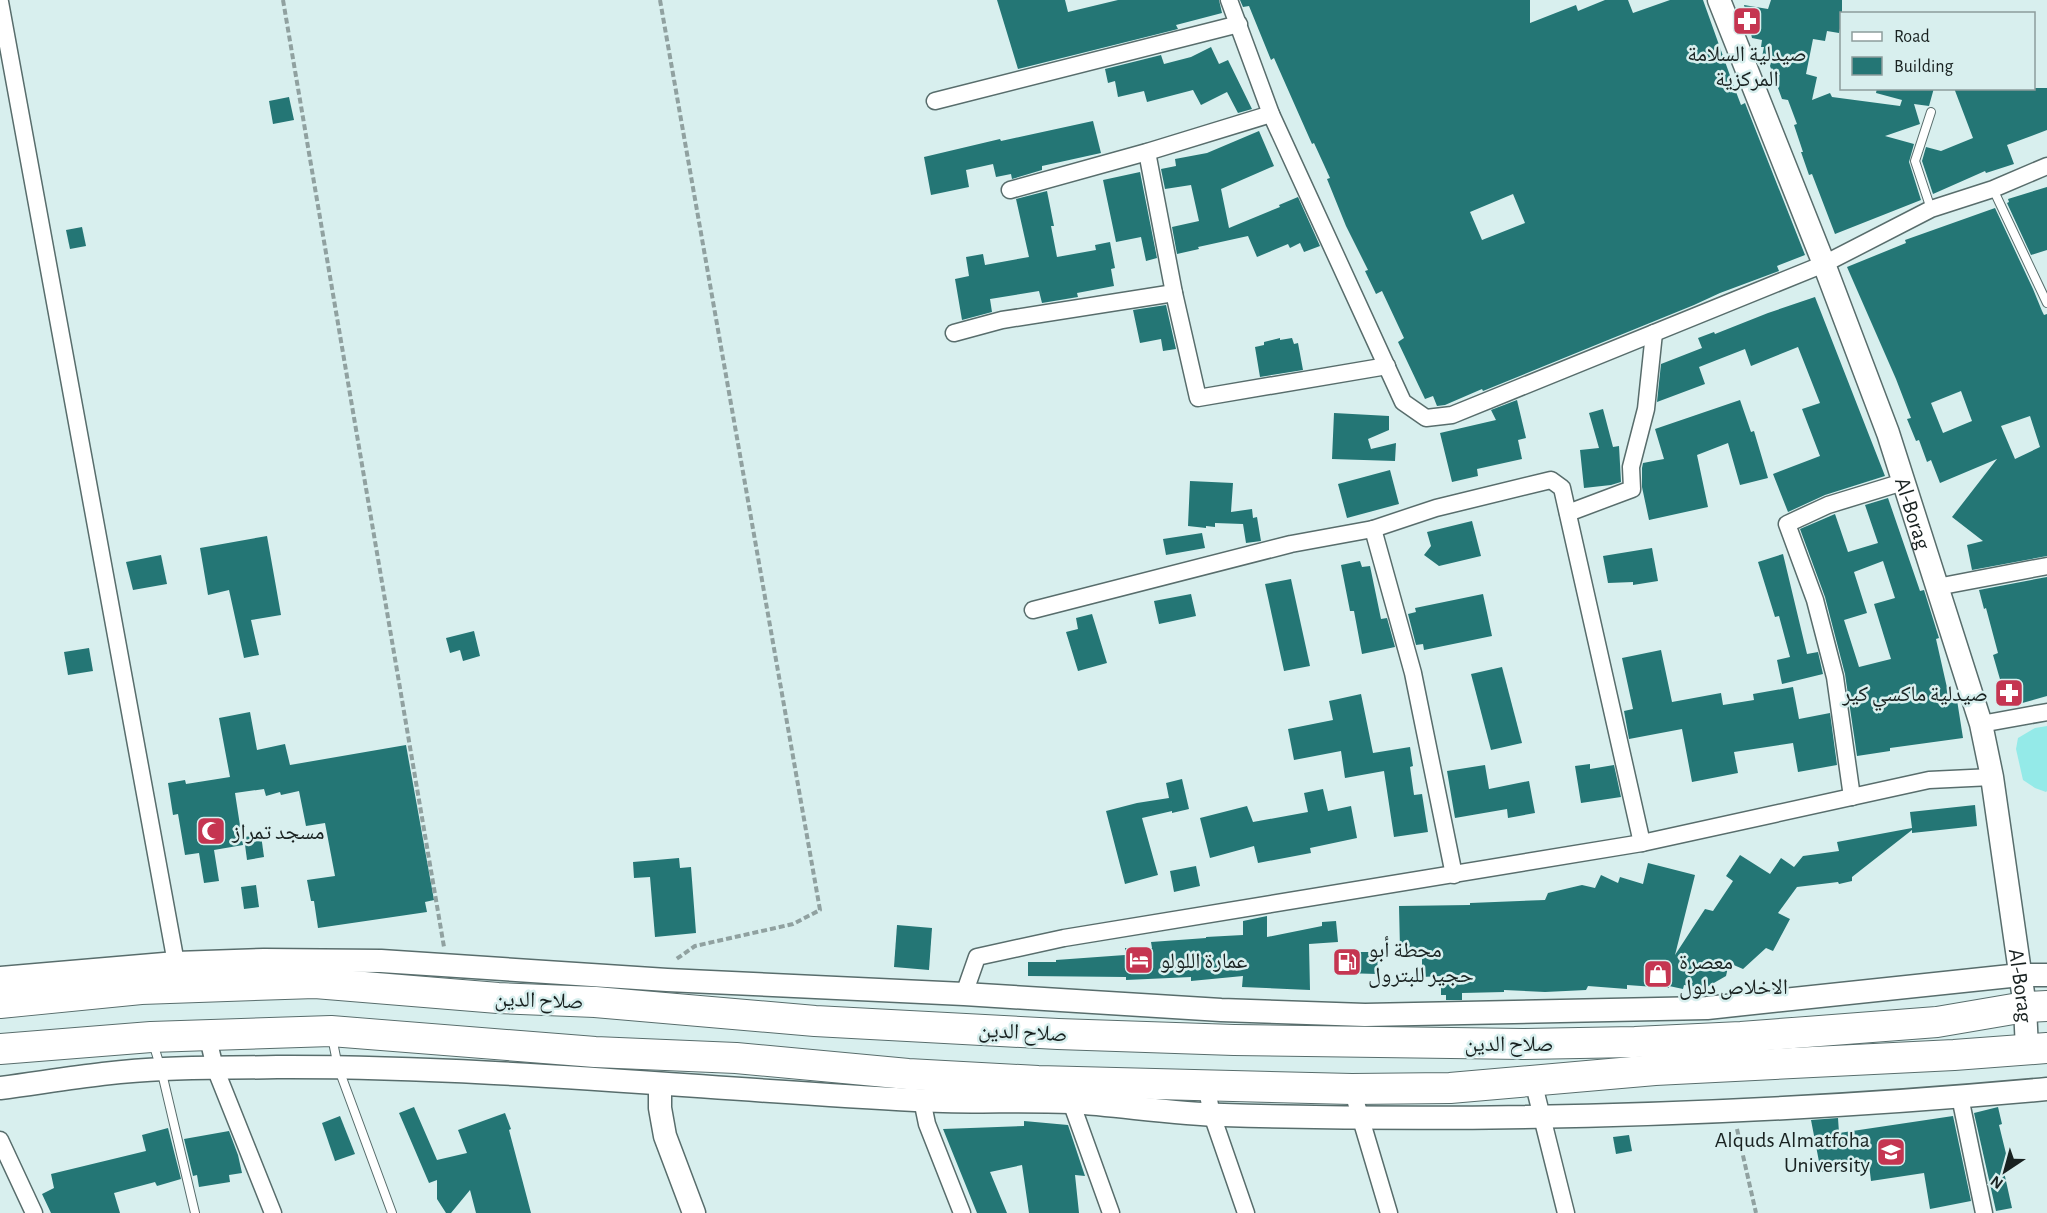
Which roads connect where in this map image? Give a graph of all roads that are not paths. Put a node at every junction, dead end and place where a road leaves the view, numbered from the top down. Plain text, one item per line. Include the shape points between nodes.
1 (1229, 0) edge
2 (1719, 0) edge
3 (0, 3) edge
4 (1239, 24) junction
5 (935, 101) dead end
6 (1931, 112) dead end
7 (1271, 114) junction
8 (1147, 152) junction
9 (2047, 166) edge
10 (1992, 189) junction
11 (1010, 190) dead end
12 (1931, 209) junction
13 (1824, 264) junction
14 (1174, 293) junction
15 (2047, 303) edge
16 (954, 333) dead end
17 (1654, 333) junction
18 (1387, 366) junction
19 (1903, 482) junction
20 (1568, 513) junction
21 (1373, 529) junction
22 (2047, 566) edge
23 (1937, 587) junction
24 (1033, 610) dead end
25 (2047, 712) edge
26 (1981, 724) junction
27 (1992, 777) junction
28 (1852, 797) junction
29 (1642, 843) junction
30 (1454, 875) junction
31 (176, 963) junction
32 (2020, 975) junction
33 (2047, 975) edge
34 (0, 978) edge
35 (964, 994) junction
36 (0, 1003) edge
37 (2036, 1007) edge
38 (331, 1031) junction
39 (207, 1034) junction
40 (150, 1037) junction
41 (2037, 1048) edge
42 (0, 1049) edge
43 (338, 1067) junction
44 (215, 1068) junction
45 (161, 1069) junction
46 (1533, 1081) junction
47 (660, 1085) junction
48 (1206, 1085) junction
49 (0, 1088) edge
50 (1352, 1089) junction
51 (2047, 1089) edge
52 (1960, 1097) junction
53 (922, 1100) junction
54 (1071, 1102) junction
55 (1212, 1115) junction
56 (1361, 1117) junction
57 (1541, 1117) junction
58 (0, 1140) edge
59 (34, 1213) edge
60 (195, 1213) edge
61 (273, 1213) edge
62 (392, 1213) edge
63 (694, 1213) edge
64 (962, 1213) edge
65 (1111, 1213) edge
66 (1246, 1213) edge
67 (1389, 1213) edge
68 (1566, 1213) edge
69 (1984, 1213) edge

1 - 4 street
2 - 13 main road, Al-Borag
3 - 31 street
4 - 5 street
4 - 7 street
6 - 12 lane via 1915,161
7 - 8 street
7 - 18 street
8 - 11 street
8 - 14 street
9 - 10 street
10 - 12 street
10 - 15 lane
12 - 13 street
13 - 17 street
13 - 19 main road, Al-Borag
14 - 16 street via 1002,320
14 - 18 street via 1198,398
17 - 18 street via 1452,415 1426,418 1403,402
17 - 20 street via 1646,409 1631,466 1632,489
19 - 23 main road, Al-Borag
19 - 28 street via 1828,505 1786,524 1815,600 1835,677
20 - 21 street via 1563,488 1551,480 1436,508
20 - 29 street
21 - 24 street via 1291,544
21 - 30 street via 1413,673
22 - 23 street
23 - 26 main road, Al-Borag
25 - 26 street
26 - 27 main road, Al-Borag
27 - 28 street via 1929,780
27 - 32 main road, Al-Borag
28 - 29 street
29 - 30 street
30 - 35 street via 1064,938 977,957
31 - 34 main road
31 - 35 main road via 381,961
32 - 33 main road
32 - 35 main road via 1707,1008 1377,1014 1221,1010
32 - 37 main road, Al-Borag
36 - 37 highway, صلاح الدين via 141,989 315,983 815,1021 1058,1034 1523,1044 1741,1037 1937,1022
37 - 41 main road, Al-Borag
38 - 39 highway, صلاح الدين
38 - 43 lane
38 - 48 highway, صلاح الدين via 943,1076
39 - 40 highway, صلاح الدين
39 - 44 street
40 - 42 highway, صلاح الدين
40 - 45 lane
41 - 46 highway, صلاح الدين via 1655,1070
43 - 44 main road
43 - 47 main road via 520,1074
43 - 62 lane
44 - 45 main road
44 - 61 street
45 - 49 main road
45 - 60 lane
46 - 50 highway, صلاح الدين via 1450,1088
46 - 57 street
47 - 53 main road
47 - 63 main road via 665,1136
48 - 50 highway, صلاح الدين
48 - 55 street
50 - 56 street
51 - 52 main road
52 - 57 main road via 1733,1112
52 - 69 street
53 - 54 main road
53 - 64 street via 927,1124
54 - 55 main road
54 - 65 street
55 - 56 main road
55 - 66 street
56 - 57 main road
56 - 67 street
57 - 68 street
58 - 59 street

